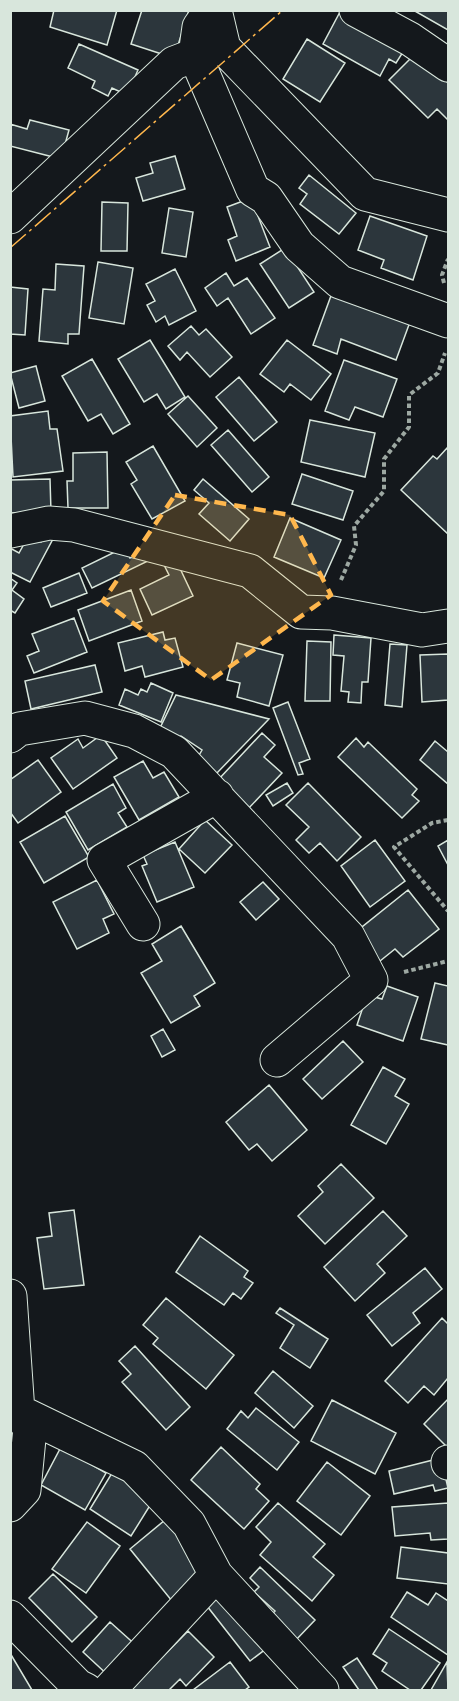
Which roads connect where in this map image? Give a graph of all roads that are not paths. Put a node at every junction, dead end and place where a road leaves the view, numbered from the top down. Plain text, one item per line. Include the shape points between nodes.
1 (213, 10) edge
2 (356, 10) edge
3 (195, 55) junction
4 (448, 65) edge
5 (448, 215) edge
6 (10, 217) edge
7 (448, 321) edge
8 (10, 531) edge
9 (448, 626) edge
10 (10, 735) edge
11 (217, 796) junction
12 (142, 924) dead end
13 (277, 1060) dead end
14 (10, 1296) edge
15 (13, 1401) edge
16 (10, 1505) edge
17 (216, 1575) junction
18 (10, 1617) edge
19 (86, 1689) edge
20 (322, 1690) edge

1 - 3 street via 199,27
1 - 5 street via 224,48 365,194
2 - 4 street
3 - 6 street via 174,63
3 - 7 street via 253,190 266,198 299,246 340,282
8 - 9 street via 49,523 74,525 250,571 301,612 333,613 422,630
10 - 11 street via 19,729 85,718 134,730 174,752
11 - 12 street via 104,860
11 - 13 street via 348,936 371,980
14 - 15 street
15 - 16 street via 30,1428 24,1490
15 - 17 street via 134,1467 189,1524
17 - 19 street
17 - 20 street
18 - 19 street

